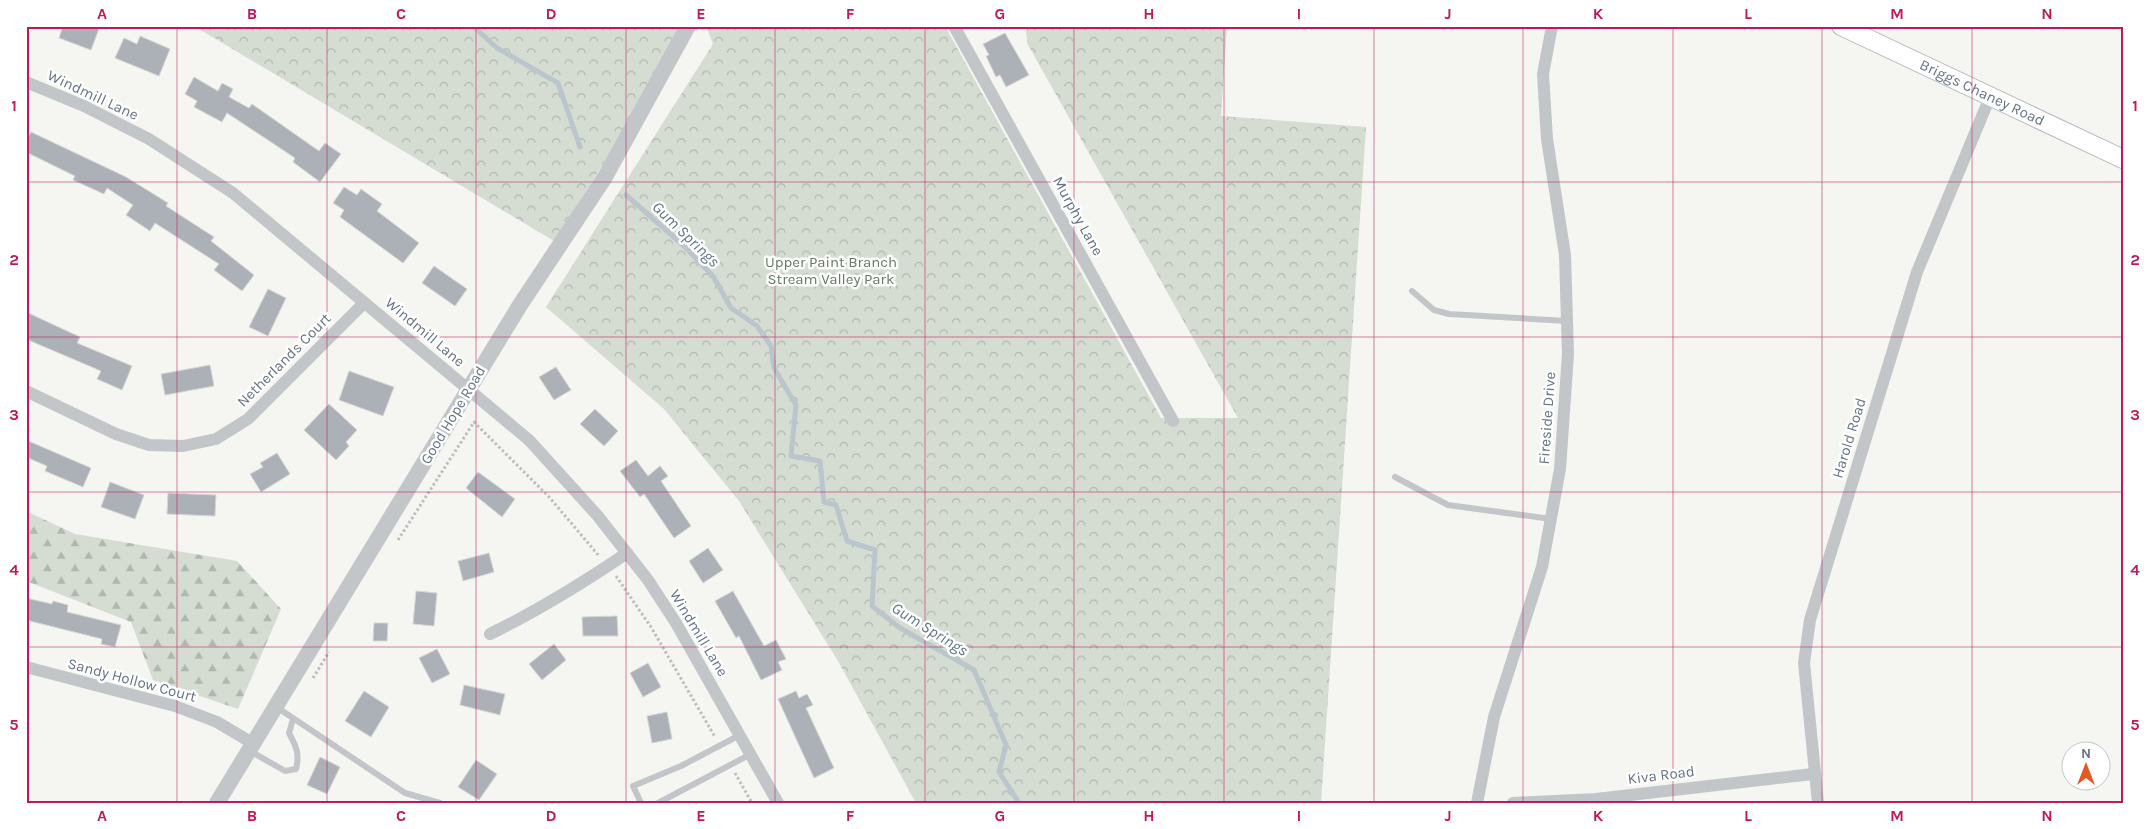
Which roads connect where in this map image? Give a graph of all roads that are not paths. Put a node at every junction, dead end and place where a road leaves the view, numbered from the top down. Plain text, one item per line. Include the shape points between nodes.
1 (688, 26) edge
2 (954, 26) edge
3 (1552, 26) edge
4 (1841, 26) edge
5 (26, 82) edge
6 (1990, 97) junction
7 (2123, 159) edge
8 (1412, 291) dead end
9 (364, 303) junction
10 (1567, 321) junction
11 (468, 389) junction
12 (26, 392) edge
13 (1173, 421) dead end
14 (1396, 477) dead end
15 (1551, 519) junction
16 (627, 552) junction
17 (490, 634) dead end
18 (26, 667) edge
19 (274, 706) junction
20 (294, 719) junction
21 (740, 735) junction
22 (252, 747) junction
23 (751, 754) junction
24 (1813, 774) junction
25 (217, 803) edge
26 (440, 803) edge
27 (642, 803) edge
28 (658, 803) edge
29 (778, 803) edge
30 (1477, 803) edge
31 (1513, 803) edge
32 (1818, 803) edge

1 - 11 street, Good Hope Road via 605,176
2 - 13 street, Murphy Lane
3 - 10 street, Fireside Drive via 1543,74 1546,140 1565,255
4 - 6 main road, Briggs Chaney Road
5 - 9 street, Windmill Lane via 84,106 149,140 233,193
6 - 7 main road, Briggs Chaney Road
6 - 24 street, Harold Road via 1917,272 1810,620 1804,663
8 - 10 lane via 1434,310 1449,314
9 - 11 street, Windmill Lane
9 - 12 street, Netherlands Court via 248,419 216,439 183,446 149,445 116,434
10 - 15 street, Fireside Drive via 1568,354 1560,469
11 - 16 street, Windmill Lane via 528,440
11 - 19 street, Good Hope Road
14 - 15 lane via 1448,505
15 - 30 street, Fireside Drive via 1542,567 1494,717
16 - 17 street via 538,610
16 - 21 street, Windmill Lane via 676,623
18 - 22 street, Sandy Hollow Court via 175,706 217,722
19 - 20 lane
19 - 22 street, Good Hope Road
20 - 22 lane via 289,733 297,748 296,769 285,771
20 - 26 lane via 405,793
21 - 23 street, Windmill Lane
21 - 27 lane via 633,786
22 - 25 street, Good Hope Road
23 - 28 lane
23 - 29 street, Windmill Lane
24 - 31 street, Kiva Road via 1596,798
24 - 32 street, Harold Road

